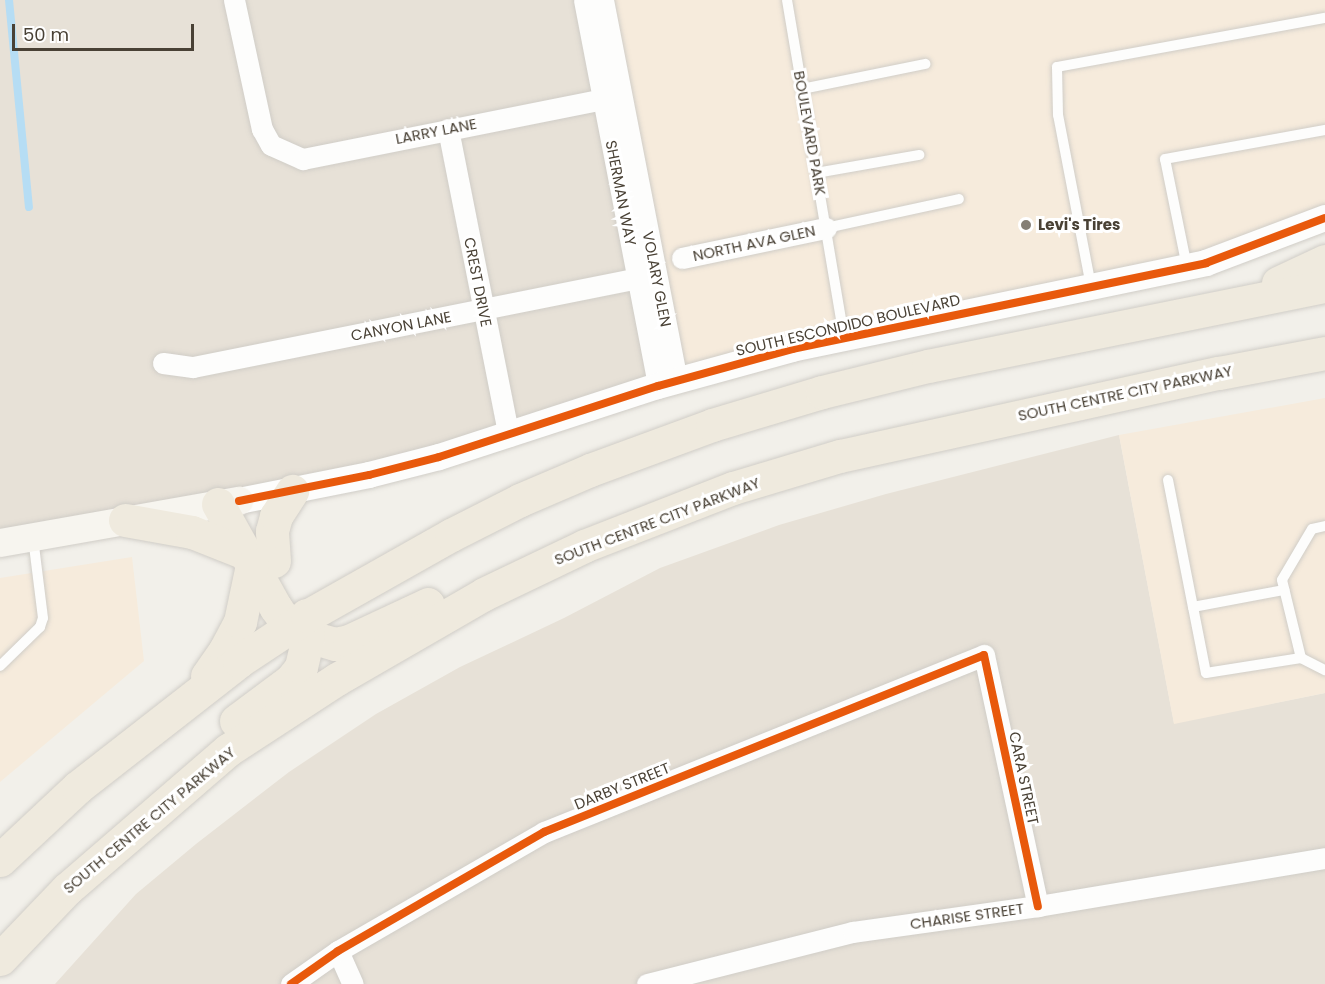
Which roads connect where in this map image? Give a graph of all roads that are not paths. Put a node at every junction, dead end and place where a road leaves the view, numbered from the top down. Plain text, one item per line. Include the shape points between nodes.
1 (234, 0) edge
2 (584, 0) edge
3 (603, 0) edge
4 (787, 0) edge
5 (1325, 18) edge
6 (925, 64) dead end
7 (802, 90) junction
8 (603, 99) junction
9 (448, 129) junction
10 (1325, 130) edge
11 (919, 155) dead end
12 (816, 173) junction
13 (959, 199) dead end
14 (1325, 218) edge
15 (826, 228) junction
16 (681, 258) dead end
17 (1325, 261) edge
18 (1187, 268) junction
19 (638, 278) junction
20 (1325, 286) edge
21 (1091, 288) junction
22 (483, 310) junction
23 (1180, 315) junction
24 (1325, 332) edge
25 (844, 338) junction
26 (1325, 353) edge
27 (163, 363) dead end
28 (1219, 373) junction
29 (667, 383) junction
30 (509, 436) junction
31 (1168, 480) dead end
32 (292, 491) junction
33 (228, 503) junction
34 (125, 520) junction
35 (1325, 526) edge
36 (33, 538) junction
37 (0, 543) edge
38 (584, 546) junction
39 (257, 560) junction
40 (1284, 590) junction
41 (1192, 607) junction
42 (302, 627) junction
43 (984, 655) joint
44 (1300, 658) junction
45 (0, 666) edge
46 (1325, 670) edge
47 (196, 692) junction
48 (198, 775) junction
49 (1325, 858) edge
50 (0, 860) edge
51 (1038, 906) junction
52 (338, 951) junction
53 (0, 959) edge
54 (291, 984) edge
55 (353, 984) edge
56 (647, 984) edge

1 - 9 street, LARRY LANE via 262,129 271,145 303,159
2 - 8 street, SHERMAN WAY
3 - 29 street, VOLARY GLEN
4 - 7 lane, BOULEVARD PARK
5 - 21 lane via 1057,67 1058,115
6 - 7 lane
7 - 12 lane, BOULEVARD PARK
8 - 9 street, LARRY LANE
8 - 19 street, SHERMAN WAY
9 - 22 street, CREST DRIVE
10 - 18 lane via 1165,159
11 - 12 lane
12 - 15 lane, BOULEVARD PARK
13 - 15 lane
14 - 18 street, SOUTH ESCONDIDO BOULEVARD
15 - 16 street, NORTH AVA GLEN
15 - 25 lane, BOULEVARD PARK
17 - 23 highway via 1285,280
18 - 21 street, SOUTH ESCONDIDO BOULEVARD
19 - 22 street, CANYON LANE
19 - 29 street, SHERMAN WAY
20 - 23 highway
21 - 25 street, SOUTH ESCONDIDO BOULEVARD
22 - 27 street, CANYON LANE via 193,367
22 - 30 street, CREST DRIVE
23 - 42 highway via 928,366 712,424 520,500 451,535
24 - 28 highway via 1278,343
25 - 29 street, SOUTH ESCONDIDO BOULEVARD
26 - 28 highway, SOUTH CENTRE CITY PARKWAY
28 - 38 highway, SOUTH CENTRE CITY PARKWAY via 840,456 733,488
29 - 30 street, SOUTH ESCONDIDO BOULEVARD
30 - 32 street, SOUTH ESCONDIDO BOULEVARD via 369,475
31 - 41 lane
32 - 33 street, SOUTH ESCONDIDO BOULEVARD
32 - 39 highway
33 - 34 main road, SOUTH ESCONDIDO BOULEVARD
33 - 39 highway
34 - 36 main road, SOUTH ESCONDIDO BOULEVARD
34 - 39 highway via 192,532
35 - 40 lane via 1312,529 1282,580
36 - 37 main road, SOUTH ESCONDIDO BOULEVARD
36 - 45 lane via 43,618 40,627
38 - 42 highway via 497,571 349,642 335,644
38 - 48 highway, SOUTH CENTRE CITY PARKWAY via 484,594 337,679 228,750
39 - 42 highway
39 - 47 highway via 240,622
40 - 41 lane
40 - 44 lane
41 - 44 lane via 1206,673
42 - 47 highway
42 - 48 highway via 301,667 291,680 203,747
43 - 51 street, CARA STREET
43 - 52 street, DARBY STREET via 544,832
44 - 46 lane
47 - 50 highway via 78,787
48 - 53 highway, SOUTH CENTRE CITY PARKWAY via 67,889
49 - 51 street, CHARISE STREET
51 - 56 street, CHARISE STREET via 853,932
52 - 54 street, DARBY STREET
52 - 55 street

